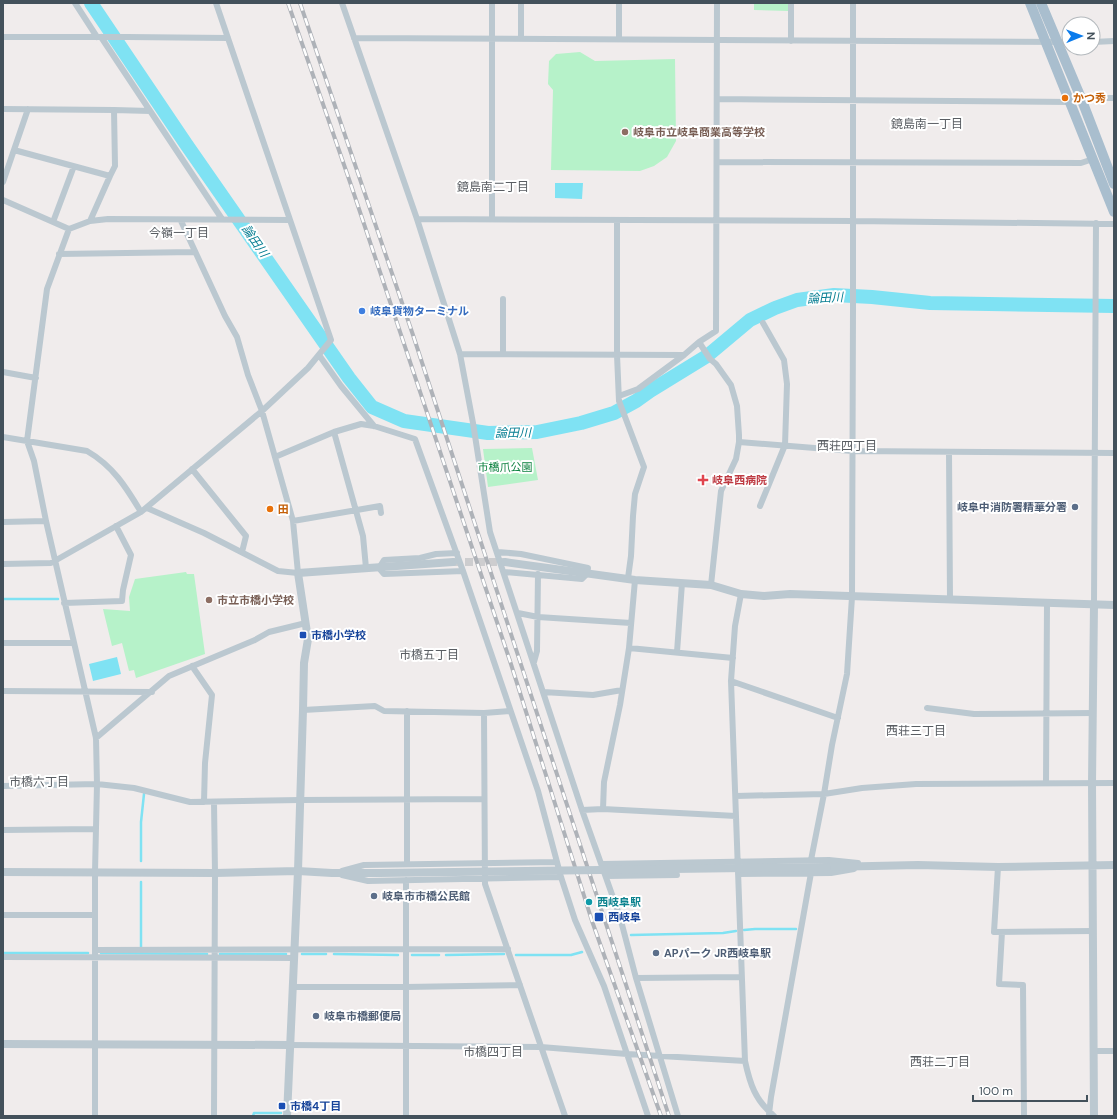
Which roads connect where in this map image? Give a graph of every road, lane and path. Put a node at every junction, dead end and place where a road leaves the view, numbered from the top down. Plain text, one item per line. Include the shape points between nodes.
1 (75, 3) edge
2 (216, 3) edge
3 (342, 3) edge
4 (492, 3) edge
5 (521, 3) edge
6 (619, 3) edge
7 (717, 3) edge
8 (791, 3) edge
9 (853, 3) edge
10 (1030, 3) edge
11 (1041, 3) edge
12 (3, 37) edge
13 (99, 37) junction
14 (228, 38) junction
15 (354, 38) junction
16 (492, 38) junction
17 (521, 38) junction
18 (619, 39) junction
19 (717, 40) junction
20 (790, 41) junction
21 (852, 41) junction
22 (1046, 42) junction
23 (1058, 42) junction
24 (1101, 42) edge
25 (1114, 42) edge
26 (1081, 98) junction
27 (1114, 98) edge
28 (717, 99) junction
29 (852, 100) junction
30 (1070, 102) junction
31 (3, 109) edge
32 (28, 109) junction
33 (114, 110) junction
34 (150, 111) junction
35 (14, 150) junction
36 (1093, 159) junction
37 (717, 162) junction
38 (852, 162) junction
39 (74, 166) junction
40 (110, 176) junction
41 (3, 182) edge
42 (1114, 184) edge
43 (3, 200) edge
44 (1114, 212) edge
45 (224, 219) junction
46 (417, 219) junction
47 (181, 220) junction
48 (290, 220) junction
49 (492, 220) junction
50 (618, 221) junction
51 (716, 221) junction
52 (852, 221) junction
53 (53, 222) junction
54 (90, 222) junction
55 (1096, 224) junction
56 (1114, 224) edge
57 (69, 229) junction
58 (194, 252) junction
59 (59, 254) junction
60 (503, 298) dead end
61 (763, 323) dead end
62 (701, 344) junction
63 (460, 354) junction
64 (503, 354) junction
65 (318, 355) junction
66 (617, 355) junction
67 (684, 355) junction
68 (3, 372) edge
69 (36, 378) junction
70 (619, 399) junction
71 (262, 411) junction
72 (374, 426) junction
73 (334, 432) junction
74 (3, 437) edge
75 (27, 441) junction
76 (739, 442) junction
77 (784, 445) junction
78 (852, 451) junction
79 (949, 452) junction
80 (1095, 453) junction
81 (1114, 453) edge
82 (275, 457) junction
83 (192, 469) junction
84 (760, 506) dead end
85 (147, 508) junction
86 (356, 511) junction
87 (141, 512) junction
88 (381, 513) dead end
89 (46, 521) junction
90 (293, 521) junction
91 (3, 522) edge
92 (116, 526) junction
93 (242, 552) junction
94 (498, 552) junction
95 (457, 553) junction
96 (55, 561) junction
97 (453, 562) tunnel mouth
98 (506, 562) tunnel mouth
99 (3, 564) edge
100 (366, 568) junction
101 (379, 568) junction
102 (463, 571) junction
103 (504, 572) junction
104 (298, 573) junction
105 (538, 574) junction
106 (587, 574) junction
107 (631, 579) junction
108 (682, 583) junction
109 (711, 584) junction
110 (741, 594) junction
111 (852, 597) junction
112 (950, 600) junction
113 (64, 603) junction
114 (1047, 603) junction
115 (1094, 604) junction
116 (1114, 605) edge
117 (518, 613) junction
118 (538, 617) junction
119 (306, 623) junction
120 (631, 623) junction
121 (3, 643) edge
122 (73, 643) junction
123 (630, 648) junction
124 (677, 652) junction
125 (733, 658) junction
126 (534, 662) junction
127 (192, 666) junction
128 (731, 681) junction
129 (622, 690) junction
130 (3, 691) edge
131 (84, 691) junction
132 (152, 692) junction
133 (544, 692) junction
134 (927, 708) dead end
135 (303, 710) junction
136 (510, 711) junction
137 (407, 712) junction
138 (484, 713) junction
139 (1093, 713) junction
140 (1046, 714) junction
141 (838, 718) junction
142 (96, 738) junction
143 (1046, 783) junction
144 (1092, 783) junction
145 (1114, 783) edge
146 (97, 784) junction
147 (3, 786) edge
148 (824, 794) junction
149 (736, 796) junction
150 (407, 799) junction
151 (484, 799) junction
152 (300, 800) junction
153 (204, 802) junction
154 (214, 802) junction
155 (603, 809) junction
156 (582, 810) junction
157 (736, 816) junction
158 (3, 830) edge
159 (95, 830) junction
160 (811, 860) junction
161 (738, 861) junction
162 (557, 862) junction
163 (484, 863) junction
164 (407, 864) junction
165 (602, 864) junction
166 (1093, 865) junction
167 (1114, 865) edge
168 (878, 866) junction
169 (998, 867) junction
170 (298, 871) junction
171 (3, 872) edge
172 (94, 872) junction
173 (215, 873) junction
174 (332, 873) junction
175 (810, 873) junction
176 (738, 874) junction
177 (677, 875) dead end
178 (606, 876) junction
179 (561, 877) junction
180 (486, 879) junction
181 (406, 880) junction
182 (3, 915) edge
183 (95, 915) junction
184 (1093, 931) junction
185 (1002, 932) junction
186 (215, 949) junction
187 (508, 949) junction
188 (95, 950) junction
189 (294, 950) junction
190 (406, 950) junction
191 (3, 957) edge
192 (95, 957) junction
193 (215, 958) junction
194 (294, 958) junction
195 (741, 977) junction
196 (636, 978) junction
197 (520, 985) junction
198 (293, 987) junction
199 (406, 987) junction
200 (3, 1044) edge
201 (95, 1044) junction
202 (214, 1045) junction
203 (290, 1045) junction
204 (406, 1047) junction
205 (541, 1047) junction
206 (1093, 1051) junction
207 (1114, 1051) edge
208 (627, 1054) junction
209 (659, 1056) junction
210 (745, 1060) junction
211 (771, 1115) edge
212 (95, 1116) edge
213 (214, 1116) edge
214 (287, 1116) edge
215 (406, 1116) edge
216 (566, 1116) edge
217 (648, 1116) edge
218 (678, 1116) edge
219 (1024, 1116) edge
220 (1094, 1116) edge

1 - 13 street
2 - 14 street
3 - 15 street
4 - 16 street
5 - 17 street
6 - 18 street
7 - 19 street
8 - 20 street
9 - 21 street
10 - 22 main road
11 - 23 main road
12 - 13 street
13 - 14 street
13 - 34 street
14 - 48 street
15 - 16 street
15 - 46 street
16 - 17 street
16 - 49 street
17 - 18 street
18 - 19 street
19 - 20 street
19 - 28 street
20 - 21 street
21 - 22 street
21 - 29 street
22 - 23 street
22 - 30 main road
23 - 26 main road
24 - 25 street
26 - 27 street
26 - 30 street
26 - 42 main road
28 - 29 street
28 - 37 street
29 - 30 street
29 - 38 street
30 - 36 main road
31 - 32 street
32 - 33 street
32 - 35 street
33 - 34 street
33 - 40 street via 115,166
34 - 45 street
35 - 39 street
35 - 41 street
36 - 38 street via 1081,163
36 - 44 main road
37 - 38 street
37 - 51 street
38 - 52 street
39 - 40 street
39 - 53 street
40 - 54 street
43 - 53 street
45 - 47 street
45 - 48 street
46 - 49 street
46 - 63 street
47 - 54 street via 108,219
47 - 58 street
48 - 65 street via 331,340
49 - 50 street
50 - 51 street
50 - 66 street
51 - 52 street
51 - 62 street via 716,331
52 - 55 street
52 - 78 street
53 - 57 street
54 - 57 street
55 - 56 street
55 - 80 street
57 - 59 street
58 - 59 street
58 - 71 street via 237,337
59 - 69 street via 47,289
60 - 64 street
61 - 77 street via 784,360 787,384
62 - 67 street
62 - 76 street via 731,385 737,406
63 - 64 street
63 - 94 street via 490,532
64 - 66 street
65 - 71 street via 308,368
65 - 72 street
66 - 67 street
66 - 70 street
67 - 70 street via 638,389
68 - 69 street
69 - 75 street
70 - 107 street via 644,467 635,494
71 - 82 street
71 - 83 street
72 - 73 street via 361,424
72 - 95 street via 415,439
73 - 82 street
73 - 86 street
74 - 75 street
75 - 87 street via 87,451 98,457 120,478
75 - 89 street via 34,461
76 - 77 street
76 - 109 street via 736,459 721,491
77 - 78 street
77 - 84 street
78 - 79 street
78 - 111 street
79 - 80 street
79 - 112 street
80 - 81 street
80 - 115 street
82 - 90 street
83 - 85 street
83 - 93 street via 246,536
85 - 87 street
85 - 93 street
86 - 88 street via 380,506
86 - 90 street
86 - 100 street via 363,536
87 - 92 street
89 - 91 street
89 - 96 street
90 - 104 street
92 - 96 street
92 - 113 street via 131,555 122,601
93 - 104 street via 278,571
94 - 103 street
94 - 106 street via 588,568
95 - 101 street via 384,560
95 - 102 street
96 - 99 street
96 - 113 street
97 - 101 street
98 - 106 street
100 - 101 street
100 - 104 street
101 - 102 street via 384,574
102 - 136 street
103 - 105 street
103 - 117 street
104 - 119 street
105 - 106 street via 582,579
105 - 118 street
106 - 107 street
107 - 108 street
107 - 120 street
108 - 109 street
108 - 124 street
109 - 110 street
110 - 111 street
110 - 125 street
111 - 112 street
111 - 141 street via 847,674
112 - 114 street
113 - 122 street
114 - 115 street
114 - 140 street
115 - 116 street
115 - 139 street
117 - 118 street
117 - 126 street
118 - 120 street
118 - 126 street via 538,651
119 - 127 street via 269,632
119 - 135 street via 308,639 304,663
120 - 123 street
121 - 122 street
122 - 131 street
123 - 124 street
123 - 129 street
124 - 125 street
125 - 128 street
126 - 133 street
127 - 132 street via 169,676
127 - 153 street via 212,695 204,763
128 - 141 street
128 - 149 street
129 - 133 street via 593,695
129 - 155 street via 604,782
130 - 131 street
131 - 132 street
131 - 142 street
132 - 142 street
133 - 156 street
134 - 140 street via 974,714
135 - 137 street via 374,706 384,711
135 - 152 street
136 - 138 street
136 - 162 street via 538,791
137 - 138 street
137 - 150 street
138 - 151 street
139 - 140 street
139 - 144 street
140 - 143 street
141 - 148 street
142 - 146 street
143 - 144 street
143 - 148 street via 916,784
144 - 145 street
144 - 166 street
146 - 147 street
146 - 153 street via 134,788 190,802
146 - 159 street
148 - 149 street
148 - 160 street
149 - 157 street
150 - 151 street
150 - 152 street
150 - 164 street
151 - 163 street
152 - 154 street
152 - 170 street
153 - 154 street
154 - 173 street
155 - 156 street
155 - 157 street
156 - 165 street
157 - 161 street
158 - 159 street
159 - 172 street
160 - 161 street
160 - 168 street
161 - 165 street
161 - 176 street
162 - 163 street
162 - 179 street
163 - 164 street
163 - 180 street
164 - 174 street via 364,865
165 - 178 street
166 - 167 street
166 - 169 street
166 - 184 street
168 - 169 street
168 - 174 street, bridge
168 - 175 street via 831,873
169 - 185 street via 994,932
170 - 173 street
170 - 174 street
170 - 189 street
171 - 172 street
172 - 173 street
172 - 183 street
173 - 186 street
174 - 181 street via 368,881
175 - 176 street
175 - 211 street
176 - 195 street
177 - 178 street
178 - 196 street
179 - 180 street
179 - 208 street via 579,931 604,986
180 - 181 street
180 - 187 street
181 - 190 street
182 - 183 street
183 - 188 street
184 - 185 street
184 - 206 street
185 - 219 street via 999,984 1023,985
186 - 188 street
186 - 189 street
186 - 193 street
187 - 190 street
187 - 197 street
188 - 192 street
189 - 190 street
189 - 194 street
190 - 199 street
191 - 192 street
192 - 193 street
192 - 201 street
193 - 194 street
193 - 202 street
194 - 198 street
195 - 196 street
195 - 210 street
196 - 209 street
197 - 199 street
197 - 205 street
198 - 199 street
198 - 203 street
199 - 204 street
200 - 201 street
201 - 202 street
201 - 212 street
202 - 203 street
202 - 213 street
203 - 204 street
203 - 214 street
204 - 205 street
204 - 215 street
205 - 208 street
205 - 216 street
206 - 207 street
206 - 220 street
208 - 209 street
208 - 217 street
209 - 210 street
209 - 218 street
210 - 211 street via 749,1080 758,1099

